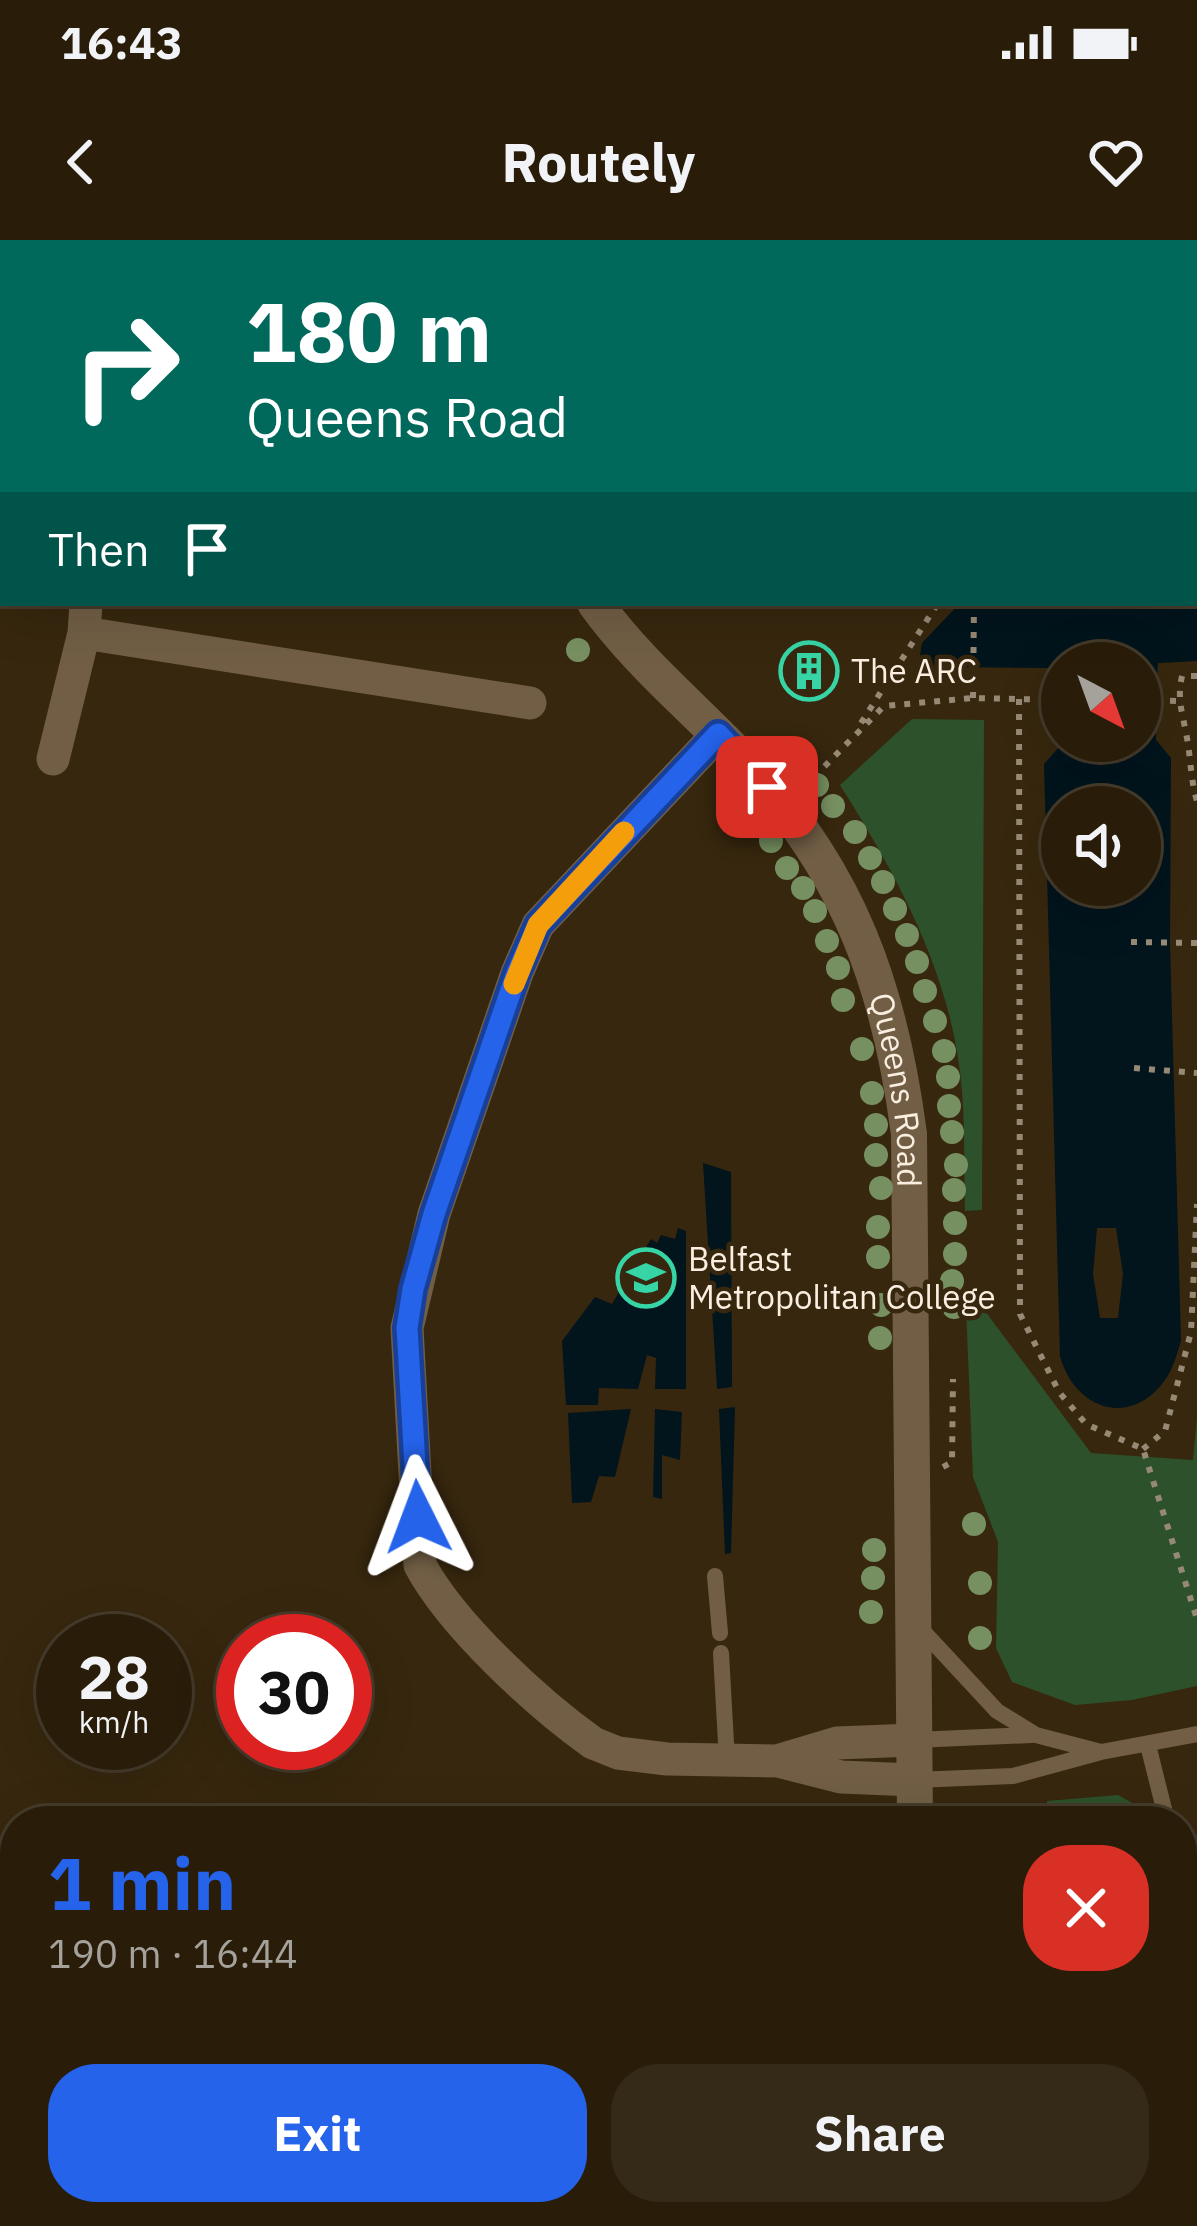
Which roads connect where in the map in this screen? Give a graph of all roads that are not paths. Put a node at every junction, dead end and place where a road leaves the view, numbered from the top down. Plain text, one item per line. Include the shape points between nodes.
1 (598, 606) edge
2 (85, 618) edge
3 (530, 703) dead end
4 (718, 734) junction
5 (53, 759) dead end
6 (715, 1576) dead end
7 (913, 1621) junction
8 (720, 1633) dead end
9 (721, 1653) dead end
10 (1197, 1734) edge
11 (1036, 1735) junction
12 (913, 1740) junction
13 (1148, 1745) junction
14 (1102, 1752) junction
15 (727, 1761) junction
16 (778, 1761) junction
17 (914, 1780) junction
18 (915, 1806) edge
19 (1163, 1806) edge

1 - 4 street, Queens Road
2 - 3 street
2 - 5 street
4 - 7 street, Queens Road via 804,830 843,897 875,968 899,1057 909,1134
4 - 15 street via 538,925 434,1214 407,1328 420,1564 436,1594 593,1743 618,1753
6 - 8 lane
7 - 11 lane via 985,1700
7 - 12 street, Queens Road
9 - 15 lane
10 - 13 lane
11 - 12 lane
11 - 14 lane
12 - 16 street via 837,1743
12 - 17 street, Queens Road
13 - 14 lane
13 - 19 lane
14 - 17 lane via 1013,1776
15 - 16 street
16 - 17 street via 841,1777
17 - 18 street, Queens Road

